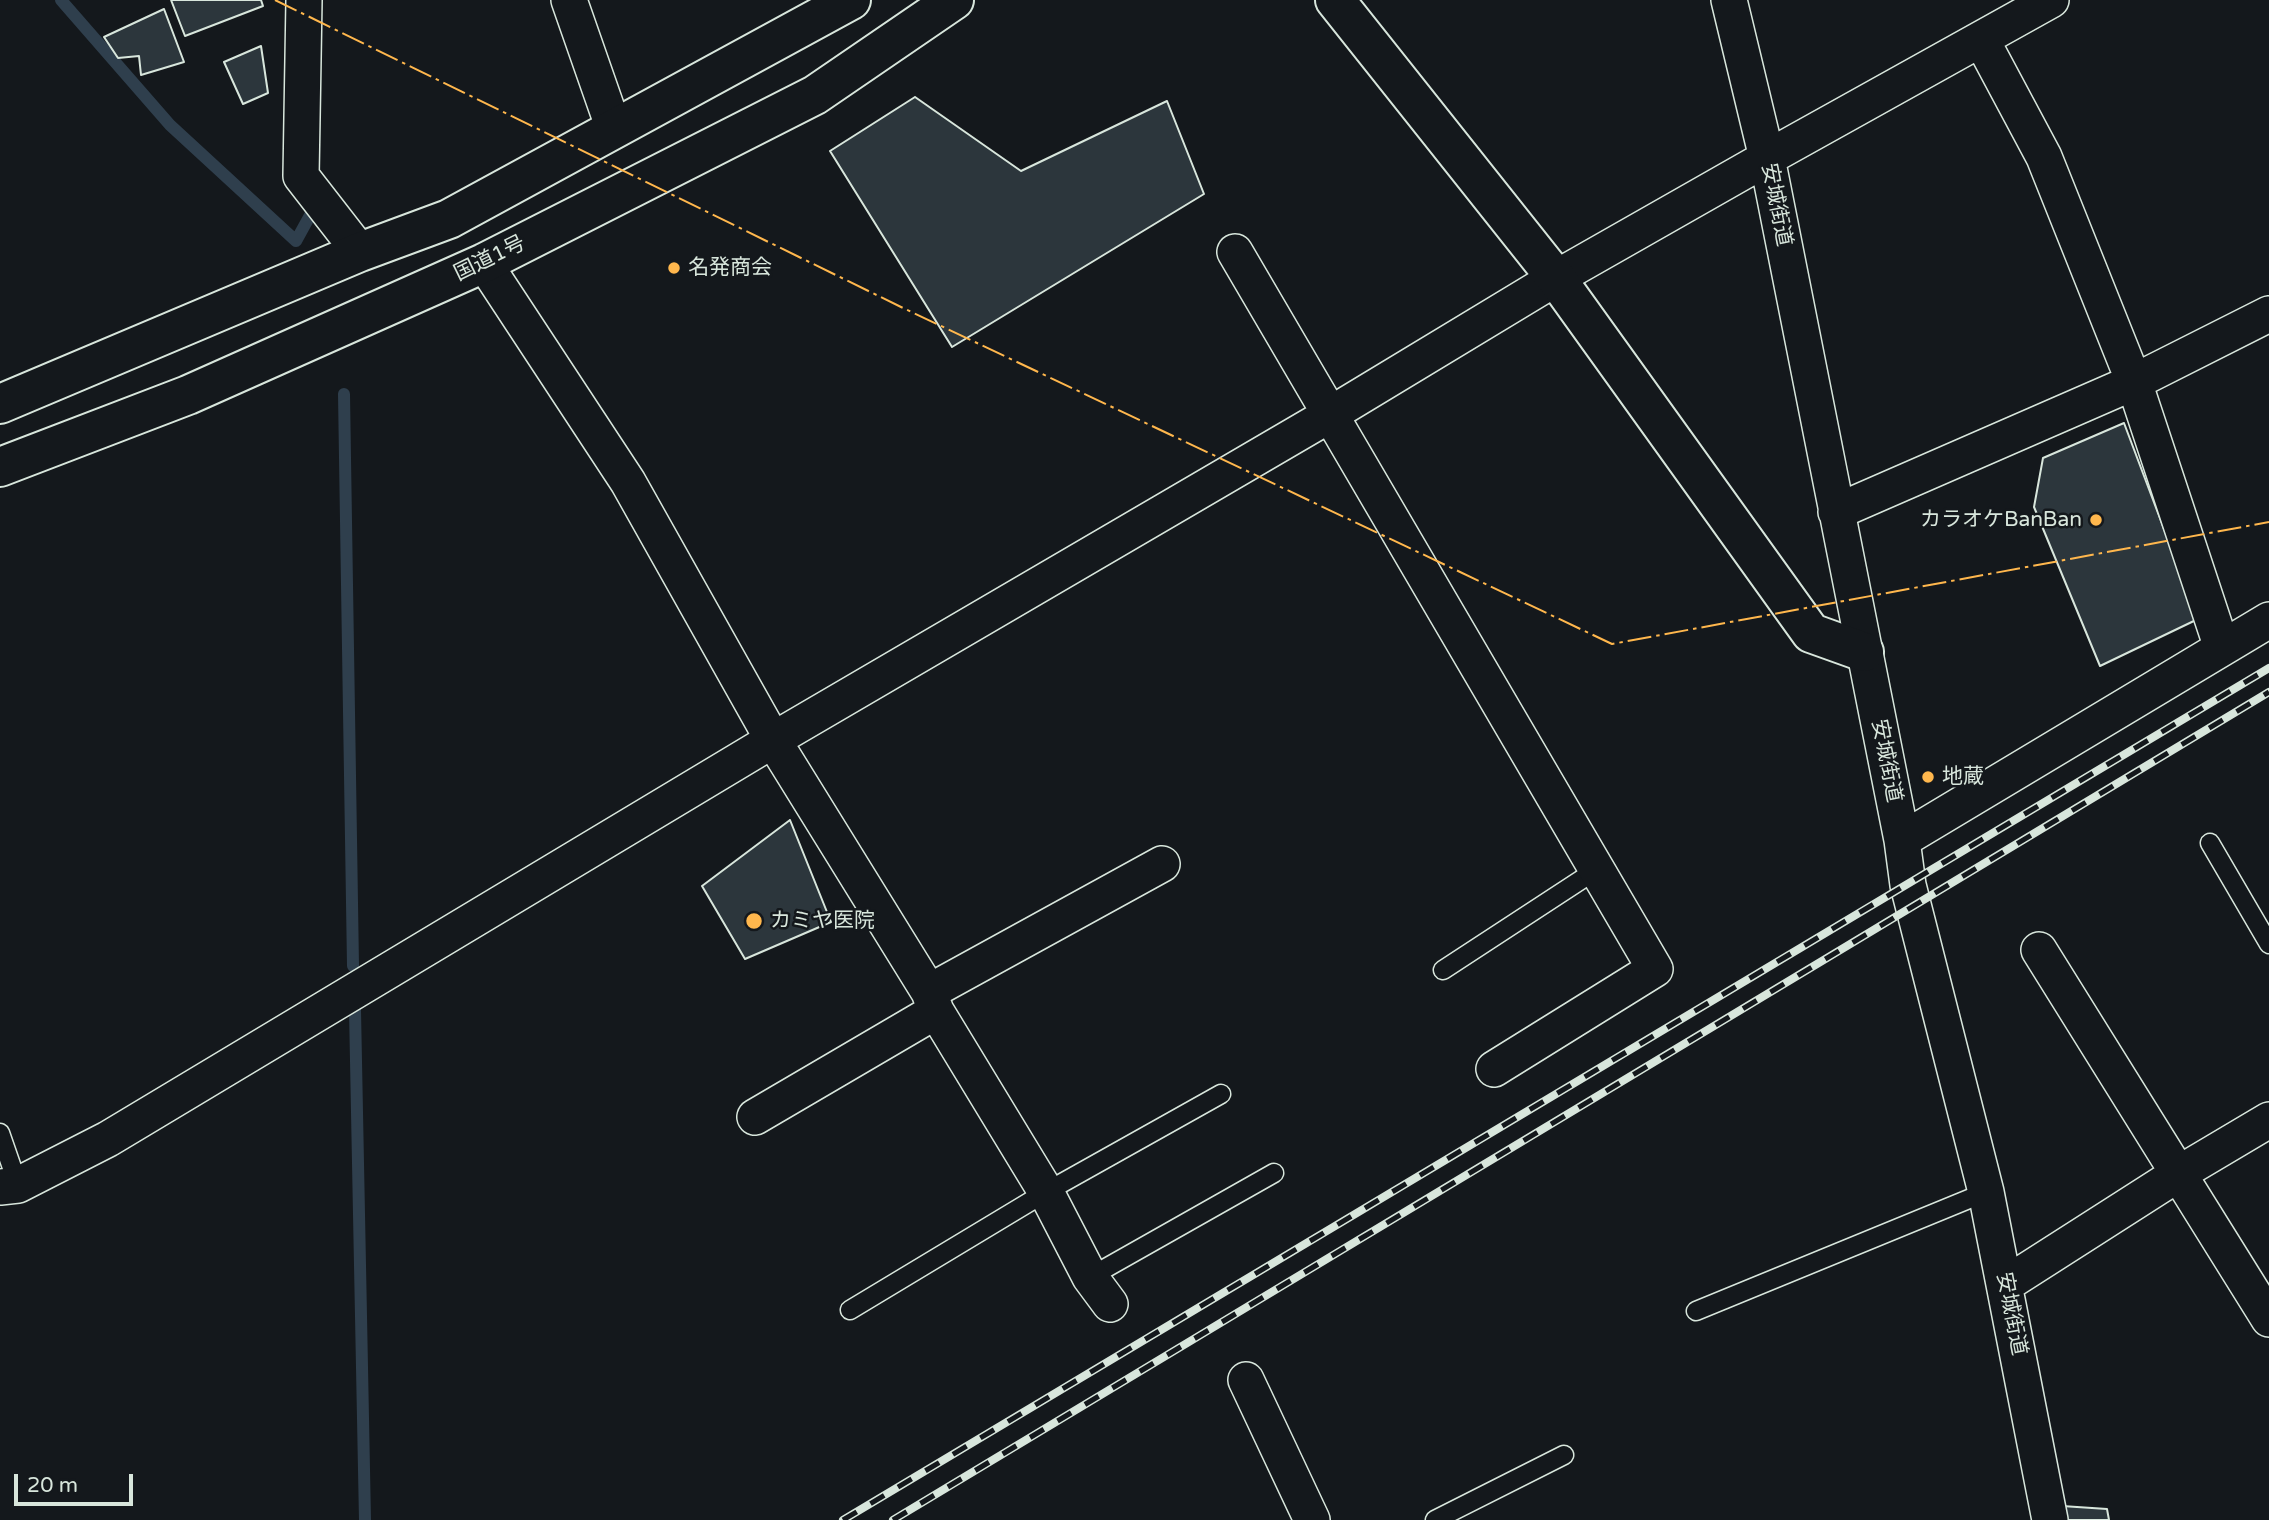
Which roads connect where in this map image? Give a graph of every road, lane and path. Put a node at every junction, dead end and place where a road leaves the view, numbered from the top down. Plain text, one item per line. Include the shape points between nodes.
1 (303, 0) edge
2 (569, 0) edge
3 (851, 0) edge
4 (954, 0) edge
5 (1335, 0) edge
6 (1729, 0) edge
7 (2051, 0) edge
8 (1980, 39) junction
9 (614, 129) junction
10 (1767, 158) junction
11 (360, 252) junction
12 (1235, 252) dead end
13 (484, 263) junction
14 (1556, 278) junction
15 (2269, 314) edge
16 (2134, 382) junction
17 (0, 404) edge
18 (1331, 414) junction
19 (0, 467) edge
20 (1836, 512) junction
21 (2269, 620) edge
22 (2222, 648) junction
23 (1864, 652) junction
24 (773, 740) junction
25 (1902, 840) junction
26 (2210, 843) dead end
27 (1162, 864) dead end
28 (1596, 870) junction
29 (2269, 944) edge
30 (2039, 950) dead end
31 (1443, 970) dead end
32 (933, 1002) junction
33 (1494, 1069) dead end
34 (1221, 1094) dead end
35 (755, 1117) dead end
36 (2269, 1120) edge
37 (0, 1133) edge
38 (1274, 1173) dead end
39 (2178, 1174) junction
40 (9, 1186) edge
41 (1046, 1192) junction
42 (1986, 1192) junction
43 (2006, 1284) junction
44 (1100, 1290) joint
45 (850, 1310) dead end
46 (1696, 1311) dead end
47 (2269, 1319) edge
48 (1246, 1380) dead end
49 (1564, 1455) dead end
50 (1312, 1520) edge
51 (1435, 1520) edge
52 (2050, 1520) edge

1 - 11 street via 301,176
2 - 9 street
3 - 9 main road
4 - 13 main road, 国道1号 via 814,95
5 - 14 main road
6 - 10 street, 安城街道
7 - 8 street
8 - 10 street
8 - 16 street via 2044,158
9 - 11 main road via 449,219
10 - 14 street
10 - 20 street, 安城街道
11 - 17 main road
12 - 18 street
13 - 19 main road, 国道1号 via 188,395
13 - 24 street via 628,482
14 - 18 street
14 - 23 main road via 1811,632
15 - 16 street
16 - 20 street
16 - 22 street
18 - 24 street
18 - 28 street
20 - 23 street, 安城街道
21 - 22 street
22 - 25 street
23 - 25 street, 安城街道
24 - 32 street
24 - 40 street via 120,1132
25 - 42 street, 安城街道 via 1913,905
26 - 29 lane
27 - 32 street
28 - 31 lane
28 - 33 street via 1655,968
30 - 39 street
32 - 35 street
32 - 41 street
34 - 41 lane
36 - 39 street
37 - 40 lane
38 - 44 lane
39 - 43 street
39 - 47 street
41 - 44 street
41 - 45 lane
42 - 43 street, 安城街道
42 - 46 lane
43 - 52 street, 安城街道
48 - 50 street
49 - 51 lane

